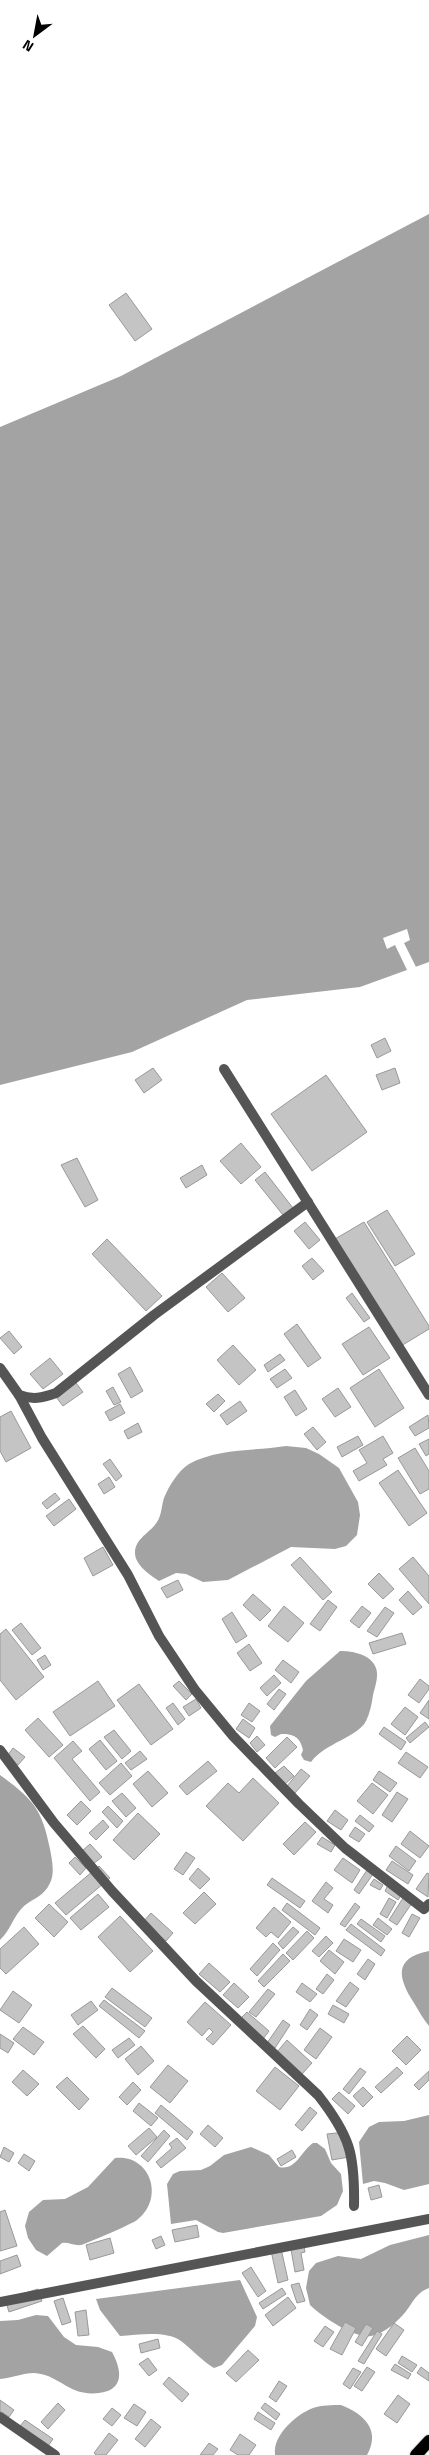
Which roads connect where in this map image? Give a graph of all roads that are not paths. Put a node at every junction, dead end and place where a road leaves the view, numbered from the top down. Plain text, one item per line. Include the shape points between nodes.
1 (224, 1069) dead end
2 (308, 1202) junction
3 (0, 1368) edge
4 (19, 1395) junction
5 (429, 1395) edge
6 (0, 1750) edge
7 (429, 1904) edge
8 (354, 2206) dead end
9 (429, 2219) edge
10 (0, 2302) edge
11 (0, 2417) edge
12 (429, 2441) edge
13 (56, 2455) edge
14 (416, 2455) edge

1 - 2 street
2 - 4 street via 154,1315 56,1393 42,1398
2 - 5 street
3 - 4 street
4 - 7 street via 42,1438 128,1575 159,1636 195,1690 240,1743 345,1848 424,1909
6 - 8 street via 54,1823 112,1891 196,1981 318,2095 335,2116 351,2151
9 - 10 street
11 - 13 street
12 - 14 main road

